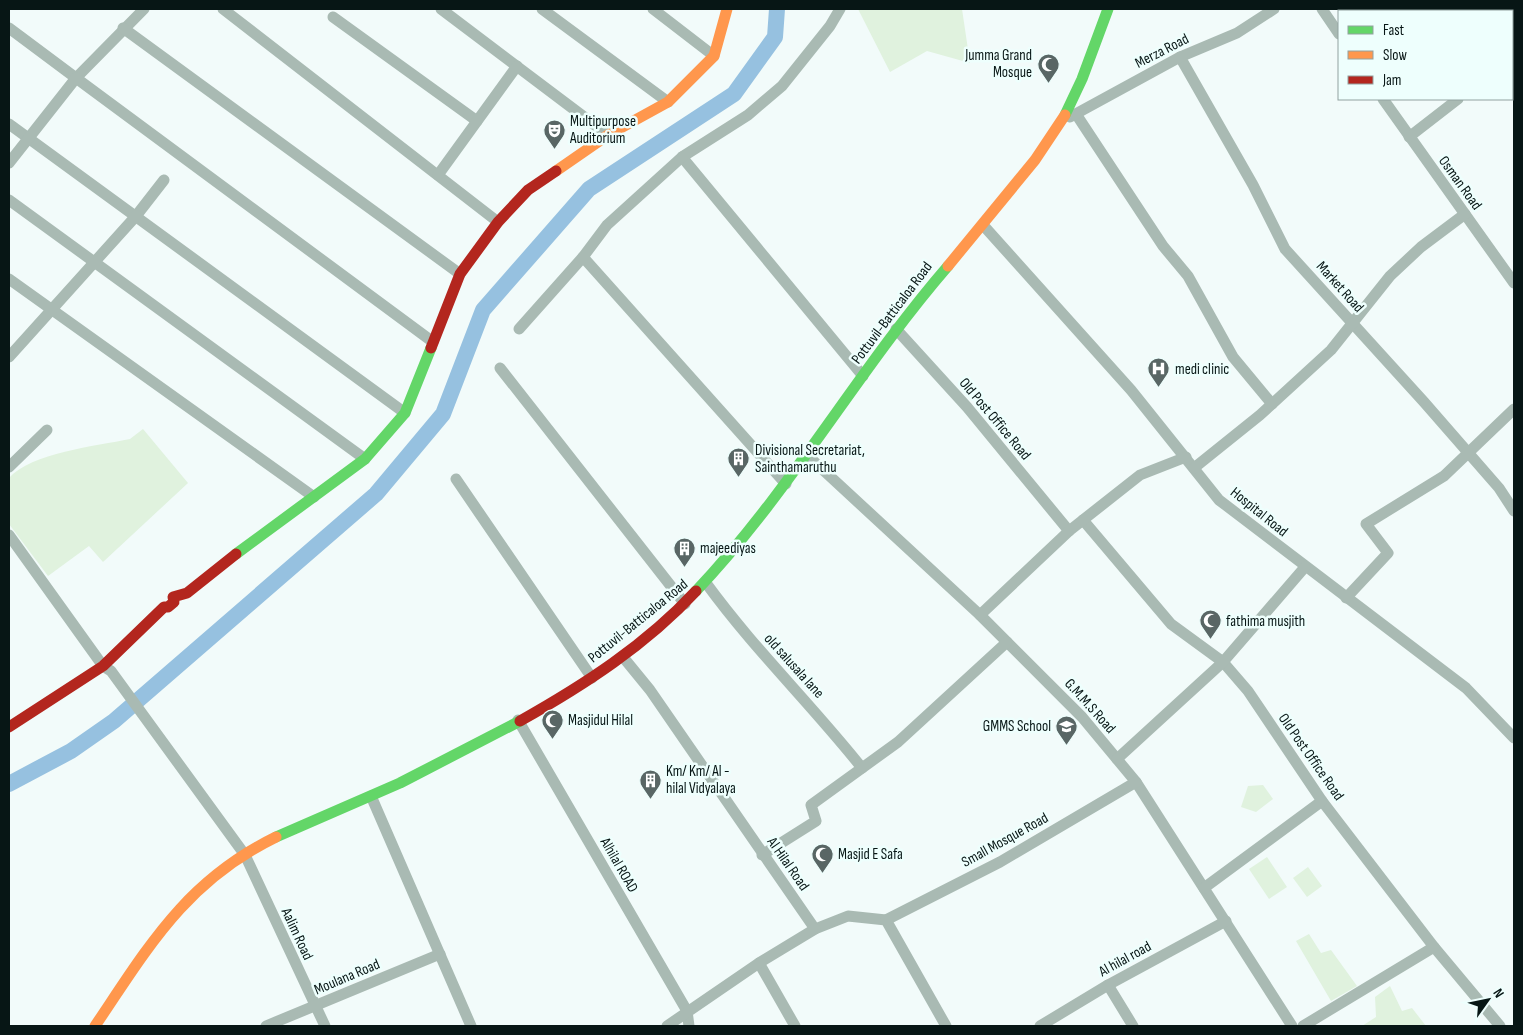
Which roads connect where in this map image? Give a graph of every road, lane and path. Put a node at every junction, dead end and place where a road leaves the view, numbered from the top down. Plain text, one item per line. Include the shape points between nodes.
1 (144, 9) edge
2 (223, 9) edge
3 (441, 9) edge
4 (542, 9) edge
5 (653, 9) edge
6 (727, 9) edge
7 (840, 9) edge
8 (1108, 9) edge
9 (1274, 9) edge
10 (1322, 9) edge
11 (333, 17) dead end
12 (9, 28) edge
13 (123, 28) junction
14 (1338, 33) edge
15 (714, 56) junction
16 (1180, 57) junction
17 (517, 66) junction
18 (76, 78) junction
19 (1384, 100) edge
20 (1457, 100) edge
21 (668, 102) junction
22 (1076, 114) junction
23 (477, 120) junction
24 (1062, 121) junction
25 (9, 124) edge
26 (608, 136) junction
27 (1409, 137) junction
28 (29, 139) junction
29 (682, 157) junction
30 (9, 163) edge
31 (438, 175) junction
32 (164, 180) dead end
33 (9, 200) edge
34 (1464, 214) junction
35 (136, 216) junction
36 (498, 222) junction
37 (983, 225) junction
38 (583, 257) junction
39 (94, 262) junction
40 (460, 274) junction
41 (9, 279) edge
42 (1514, 283) edge
43 (52, 309) junction
44 (1353, 324) junction
45 (519, 329) dead end
46 (896, 329) junction
47 (433, 342) junction
48 (9, 357) edge
49 (500, 368) dead end
50 (863, 376) junction
51 (1272, 404) junction
52 (1514, 408) edge
53 (405, 413) junction
54 (47, 430) dead end
55 (1467, 451) junction
56 (808, 456) junction
57 (1186, 458) junction
58 (365, 459) junction
59 (9, 467) edge
60 (1194, 468) junction
61 (456, 480) dead end
62 (786, 484) junction
63 (314, 497) junction
64 (1514, 511) edge
65 (1083, 520) junction
66 (1069, 531) junction
67 (9, 535) edge
68 (1305, 568) junction
69 (706, 583) junction
70 (1346, 598) junction
71 (685, 604) junction
72 (980, 615) junction
73 (1007, 642) junction
74 (623, 657) junction
75 (1223, 662) junction
76 (107, 668) junction
77 (592, 678) junction
78 (518, 720) junction
79 (9, 727) edge
80 (1514, 738) edge
81 (1117, 760) junction
82 (862, 768) junction
83 (1136, 782) junction
84 (371, 796) junction
85 (1322, 801) junction
86 (245, 854) junction
87 (762, 855) junction
88 (1204, 888) junction
89 (886, 920) junction
90 (1226, 921) junction
91 (815, 929) junction
92 (1434, 947) junction
93 (440, 954) junction
94 (759, 963) junction
95 (1108, 985) junction
96 (315, 1007) junction
97 (687, 1011) junction
98 (96, 1026) edge
99 (266, 1026) edge
100 (324, 1026) edge
101 (471, 1026) edge
102 (667, 1026) edge
103 (689, 1026) edge
104 (795, 1026) edge
105 (946, 1026) edge
106 (1040, 1026) edge
107 (1133, 1026) edge
108 (1292, 1026) edge
109 (1303, 1026) edge
110 (1500, 1026) edge

1 - 13 street
2 - 31 street
3 - 17 street
4 - 21 street
5 - 15 street
6 - 15 main road
7 - 29 street via 782,86 748,115
8 - 24 main road, Pottuvil-Batticaloa Road
9 - 16 street, Merza Road via 1237,33
10 - 14 street
11 - 23 street
12 - 18 street
13 - 18 street
13 - 40 street
15 - 21 main road
16 - 22 street, Merza Road
16 - 44 street, Market Road via 1285,249
17 - 23 street
17 - 26 street
18 - 28 street
18 - 47 street
19 - 27 street, Osman Road
20 - 27 street
21 - 26 main road
22 - 24 street, Merza Road
22 - 51 street via 1164,246 1188,276 1233,357
23 - 31 street
24 - 37 main road, Pottuvil-Batticaloa Road
25 - 28 street
26 - 36 main road via 528,190
27 - 34 street, Osman Road
28 - 30 street
28 - 35 street
29 - 38 street via 607,225
29 - 50 street
31 - 36 street
32 - 35 street
33 - 39 street
34 - 42 street, Osman Road
34 - 44 street via 1390,276
35 - 39 street
35 - 53 street
36 - 40 main road
37 - 46 main road, Pottuvil-Batticaloa Road
37 - 57 street, Hospital Road via 1131,390
38 - 45 street
38 - 62 street
39 - 43 street
39 - 58 street
40 - 47 main road
41 - 43 street
43 - 48 street
43 - 63 street
44 - 51 street via 1331,350
44 - 55 street, Market Road
46 - 50 main road, Pottuvil-Batticaloa Road
46 - 66 street, Old Post Office Road via 967,407
47 - 53 main road
49 - 71 street
50 - 56 main road, Pottuvil-Batticaloa Road
51 - 60 street
52 - 55 street
53 - 58 main road
54 - 59 street
55 - 64 street, Market Road
55 - 70 street via 1444,476 1366,524 1388,553
56 - 62 main road, Pottuvil-Batticaloa Road
56 - 72 street, G.M.M.S Road
57 - 60 street, Hospital Road
57 - 65 street via 1140,475
58 - 63 main road
60 - 68 street, Hospital Road via 1220,500
61 - 77 street
62 - 69 main road, Pottuvil-Batticaloa Road via 738,548
63 - 76 main road via 186,593 173,597 174,602 164,606
65 - 66 street
65 - 75 street, Old Post Office Road via 1171,624
66 - 72 street
67 - 76 street, Aalim Road
68 - 70 street, Hospital Road
68 - 75 street
69 - 71 main road, Pottuvil-Batticaloa Road
69 - 82 street, old salusala lane via 760,652
70 - 80 street, Hospital Road via 1466,688
71 - 74 main road, Pottuvil-Batticaloa Road
72 - 73 street, G.M.M.S Road
73 - 81 street, G.M.M.S Road via 1082,716
73 - 82 street via 898,742
74 - 77 main road, Pottuvil-Batticaloa Road
74 - 87 street, Al Hilal Road via 650,690
75 - 81 street
75 - 85 street, Old Post Office Road via 1248,691
76 - 79 main road
76 - 86 street, Aalim Road
77 - 78 main road, Pottuvil-Batticaloa Road
78 - 84 main road, Pottuvil-Batticaloa Road via 440,765
78 - 97 street, Alhilal ROAD
81 - 83 street, G.M.M.S Road
82 - 87 street via 811,805 816,821
83 - 88 street, G.M.M.S Road
83 - 89 street, Small Mosque Road via 1000,862
84 - 86 main road, Pottuvil-Batticaloa Road
84 - 93 street
85 - 88 street
85 - 92 street, Old Post Office Road
86 - 96 street, Aalim Road
86 - 98 main road, Pottuvil-Batticaloa Road via 208,880 170,917
87 - 91 street, Al Hilal Road
88 - 90 street, G.M.M.S Road
89 - 91 street via 848,916
89 - 105 street
90 - 95 street, Al hilal road
90 - 108 street, G.M.M.S Road
91 - 94 street
92 - 109 street
92 - 110 street, Old Post Office Road
93 - 96 street, Moulana Road
93 - 101 street
94 - 97 street
94 - 104 street
95 - 106 street, Al hilal road
95 - 107 street
96 - 99 street, Moulana Road
96 - 100 street, Aalim Road
97 - 102 street
97 - 103 street, Alhilal ROAD

